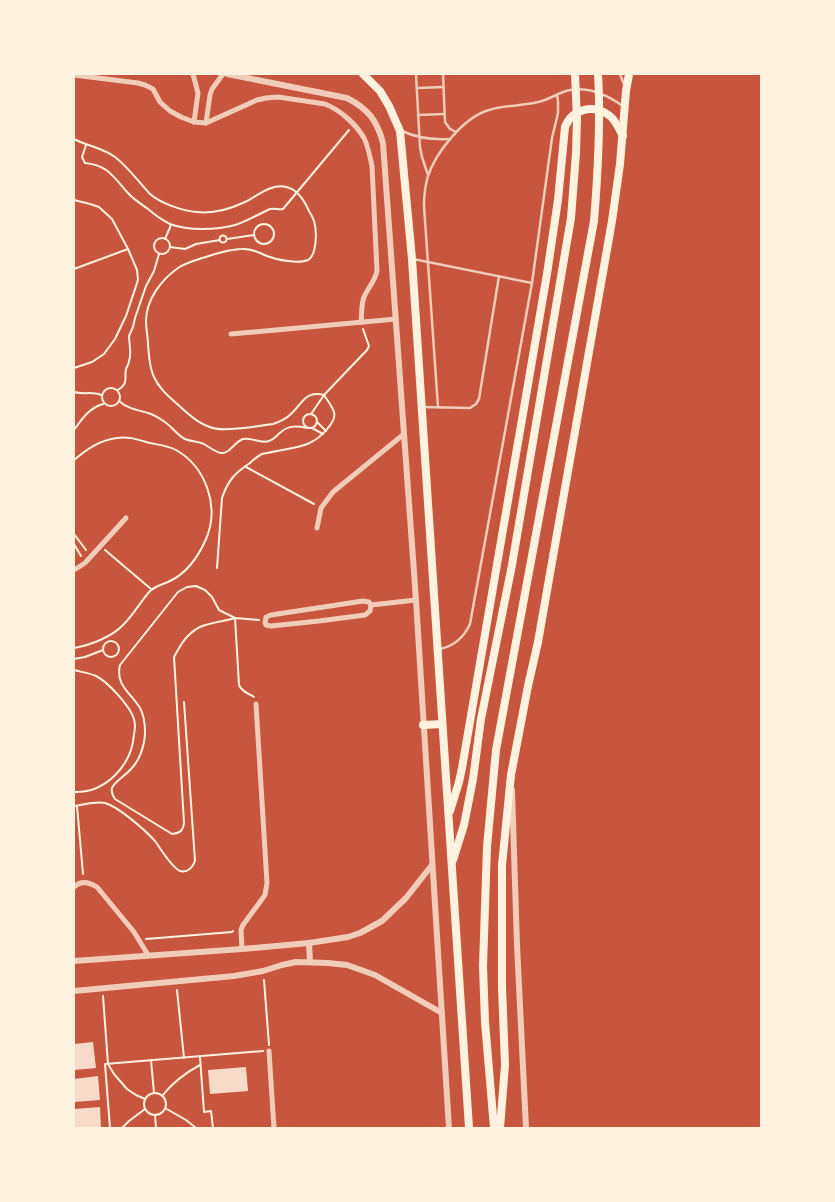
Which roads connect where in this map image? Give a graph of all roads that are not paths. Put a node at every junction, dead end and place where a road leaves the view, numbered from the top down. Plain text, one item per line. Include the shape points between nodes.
1 (193, 74) edge
2 (225, 74) edge
3 (363, 74) edge
4 (416, 74) edge
5 (443, 74) edge
6 (576, 74) edge
7 (598, 74) edge
8 (620, 74) edge
9 (629, 74) edge
10 (74, 75) edge
11 (444, 87) junction
12 (417, 88) junction
13 (626, 91) junction
14 (557, 95) junction
15 (625, 107) junction
16 (444, 114) junction
17 (418, 115) junction
18 (194, 122) junction
19 (206, 123) junction
20 (400, 131) junction
21 (456, 132) junction
22 (623, 136) junction
23 (419, 137) junction
24 (450, 139) junction
25 (428, 175) junction
26 (412, 259) junction
27 (428, 262) junction
28 (499, 276) junction
29 (532, 283) junction
30 (396, 319) junction
31 (361, 322) junction
32 (231, 334) dead end
33 (421, 407) junction
34 (438, 407) junction
35 (404, 434) junction
36 (126, 518) dead end
37 (317, 528) dead end
38 (74, 570) edge
39 (416, 600) junction
40 (371, 605) junction
41 (437, 650) junction
42 (256, 704) road end
43 (442, 724) junction
44 (423, 725) junction
45 (512, 775) junction
46 (448, 815) junction
47 (432, 865) junction
48 (452, 867) junction
49 (74, 887) edge
50 (309, 943) junction
51 (242, 949) junction
52 (148, 955) junction
53 (74, 961) edge
54 (310, 962) junction
55 (74, 991) edge
56 (442, 1013) junction
57 (269, 1050) road end
58 (274, 1128) edge
59 (449, 1128) edge
60 (469, 1128) edge
61 (494, 1128) edge
62 (500, 1128) edge
63 (526, 1128) edge

1 - 18 street via 198,94
2 - 19 street via 212,89
2 - 30 street via 347,98 358,103 375,120 383,143
3 - 20 main road via 380,91
4 - 12 lane
5 - 11 lane
6 - 48 main road via 572,218 512,565 481,719 473,779
7 - 61 main road via 600,119 594,221 496,750 487,847 483,966
8 - 13 lane
9 - 13 main road
10 - 18 street via 145,85 153,89 170,111
11 - 12 lane
11 - 16 lane
12 - 17 lane
13 - 15 main road
14 - 15 lane via 570,90 592,92
14 - 21 lane via 537,102 487,110
14 - 29 lane via 558,113
15 - 22 main road
16 - 17 lane
16 - 21 lane via 444,122
17 - 23 lane
18 - 19 street
19 - 31 street via 257,100 278,97 332,106 354,125 364,138 370,157 377,267 377,274 363,301
20 - 23 lane
20 - 26 main road
21 - 24 lane
22 - 45 main road via 612,221
22 - 46 main road via 611,116 594,109 576,113 565,128 545,284 462,768
23 - 24 lane
23 - 25 lane
24 - 25 lane
25 - 27 lane via 424,206
26 - 27 lane
26 - 33 main road
27 - 28 lane
27 - 34 lane
28 - 29 lane
28 - 34 lane via 478,402 470,408
29 - 41 lane via 470,624 456,642
30 - 31 street
30 - 35 street
31 - 32 street
33 - 34 lane
33 - 41 main road
35 - 37 street via 327,498 321,508
35 - 39 street
36 - 38 street via 85,563
39 - 40 street
39 - 44 street
40 - 40 street via 370,612 365,615 271,626 264,620 271,615 363,600
41 - 43 main road
42 - 51 street via 267,883 265,895 243,924
43 - 44 main road
43 - 46 main road
44 - 47 street
45 - 62 main road via 502,865 505,1065
45 - 63 street
46 - 48 main road
47 - 50 street via 406,898 382,921 360,934
47 - 56 street
48 - 60 main road
49 - 52 street via 84,882 97,887 127,922
50 - 51 street
50 - 54 street
51 - 52 street
52 - 53 street
54 - 55 street via 296,962 234,976
54 - 56 street via 347,965 368,972
56 - 59 street
57 - 58 street

